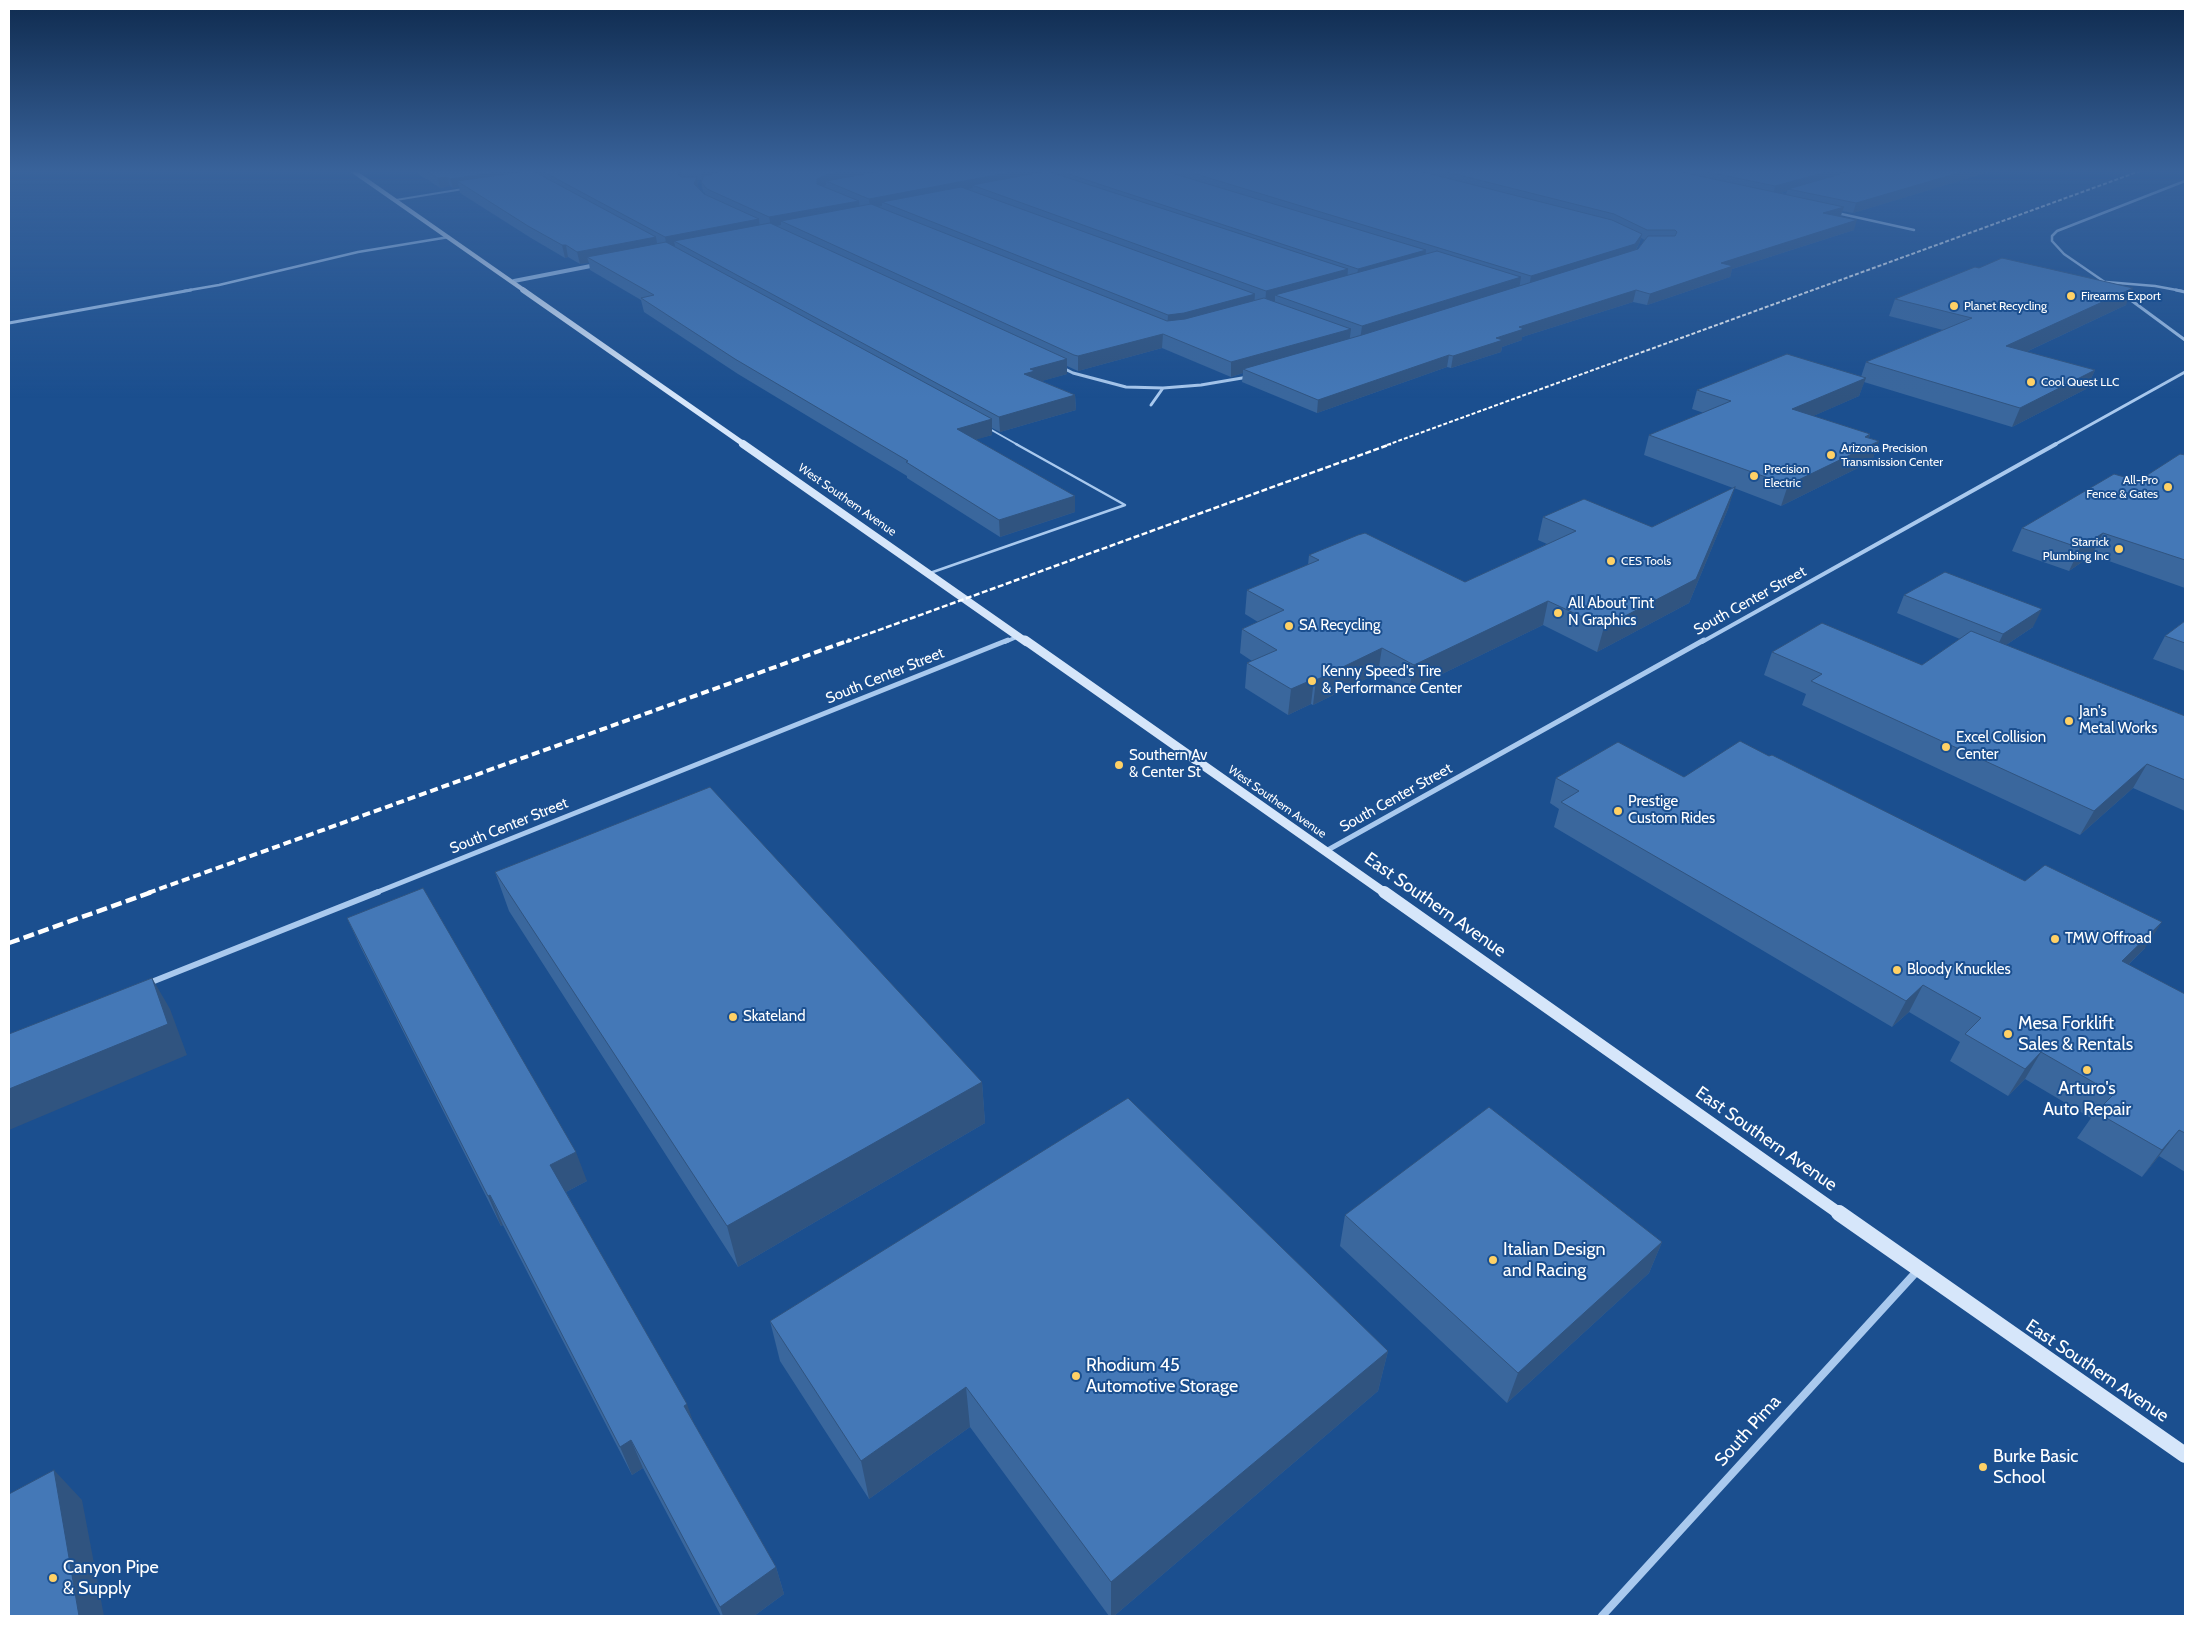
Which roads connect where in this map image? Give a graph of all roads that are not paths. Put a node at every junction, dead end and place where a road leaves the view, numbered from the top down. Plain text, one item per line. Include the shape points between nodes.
1 (389, 247) edge
2 (464, 247) edge
3 (2057, 247) edge
4 (606, 263) edge
5 (514, 281) junction
6 (2106, 282) junction
7 (2113, 287) edge
8 (2185, 292) edge
9 (2120, 293) edge
10 (9, 323) edge
11 (2185, 340) edge
12 (1055, 365) edge
13 (2185, 372) edge
14 (1252, 375) edge
15 (1163, 388) junction
16 (1151, 405) dead end
17 (984, 426) edge
18 (930, 573) junction
19 (1019, 636) junction
20 (1326, 851) junction
21 (147, 984) edge
22 (1918, 1269) junction
23 (2185, 1455) edge
24 (1602, 1616) edge

1 - 10 street via 219,285
2 - 5 main road, West Southern Avenue
3 - 6 street
4 - 5 street
5 - 18 main road, West Southern Avenue
6 - 7 street
6 - 8 street
9 - 11 street
12 - 15 street via 1126,387
13 - 20 street, South Center Street
14 - 15 street via 1201,385
15 - 16 street
17 - 18 lane via 1125,505
18 - 19 main road, West Southern Avenue
19 - 20 main road, West Southern Avenue
19 - 21 street, South Center Street
20 - 22 main road, East Southern Avenue
22 - 23 main road, East Southern Avenue
22 - 24 street, South Pima

